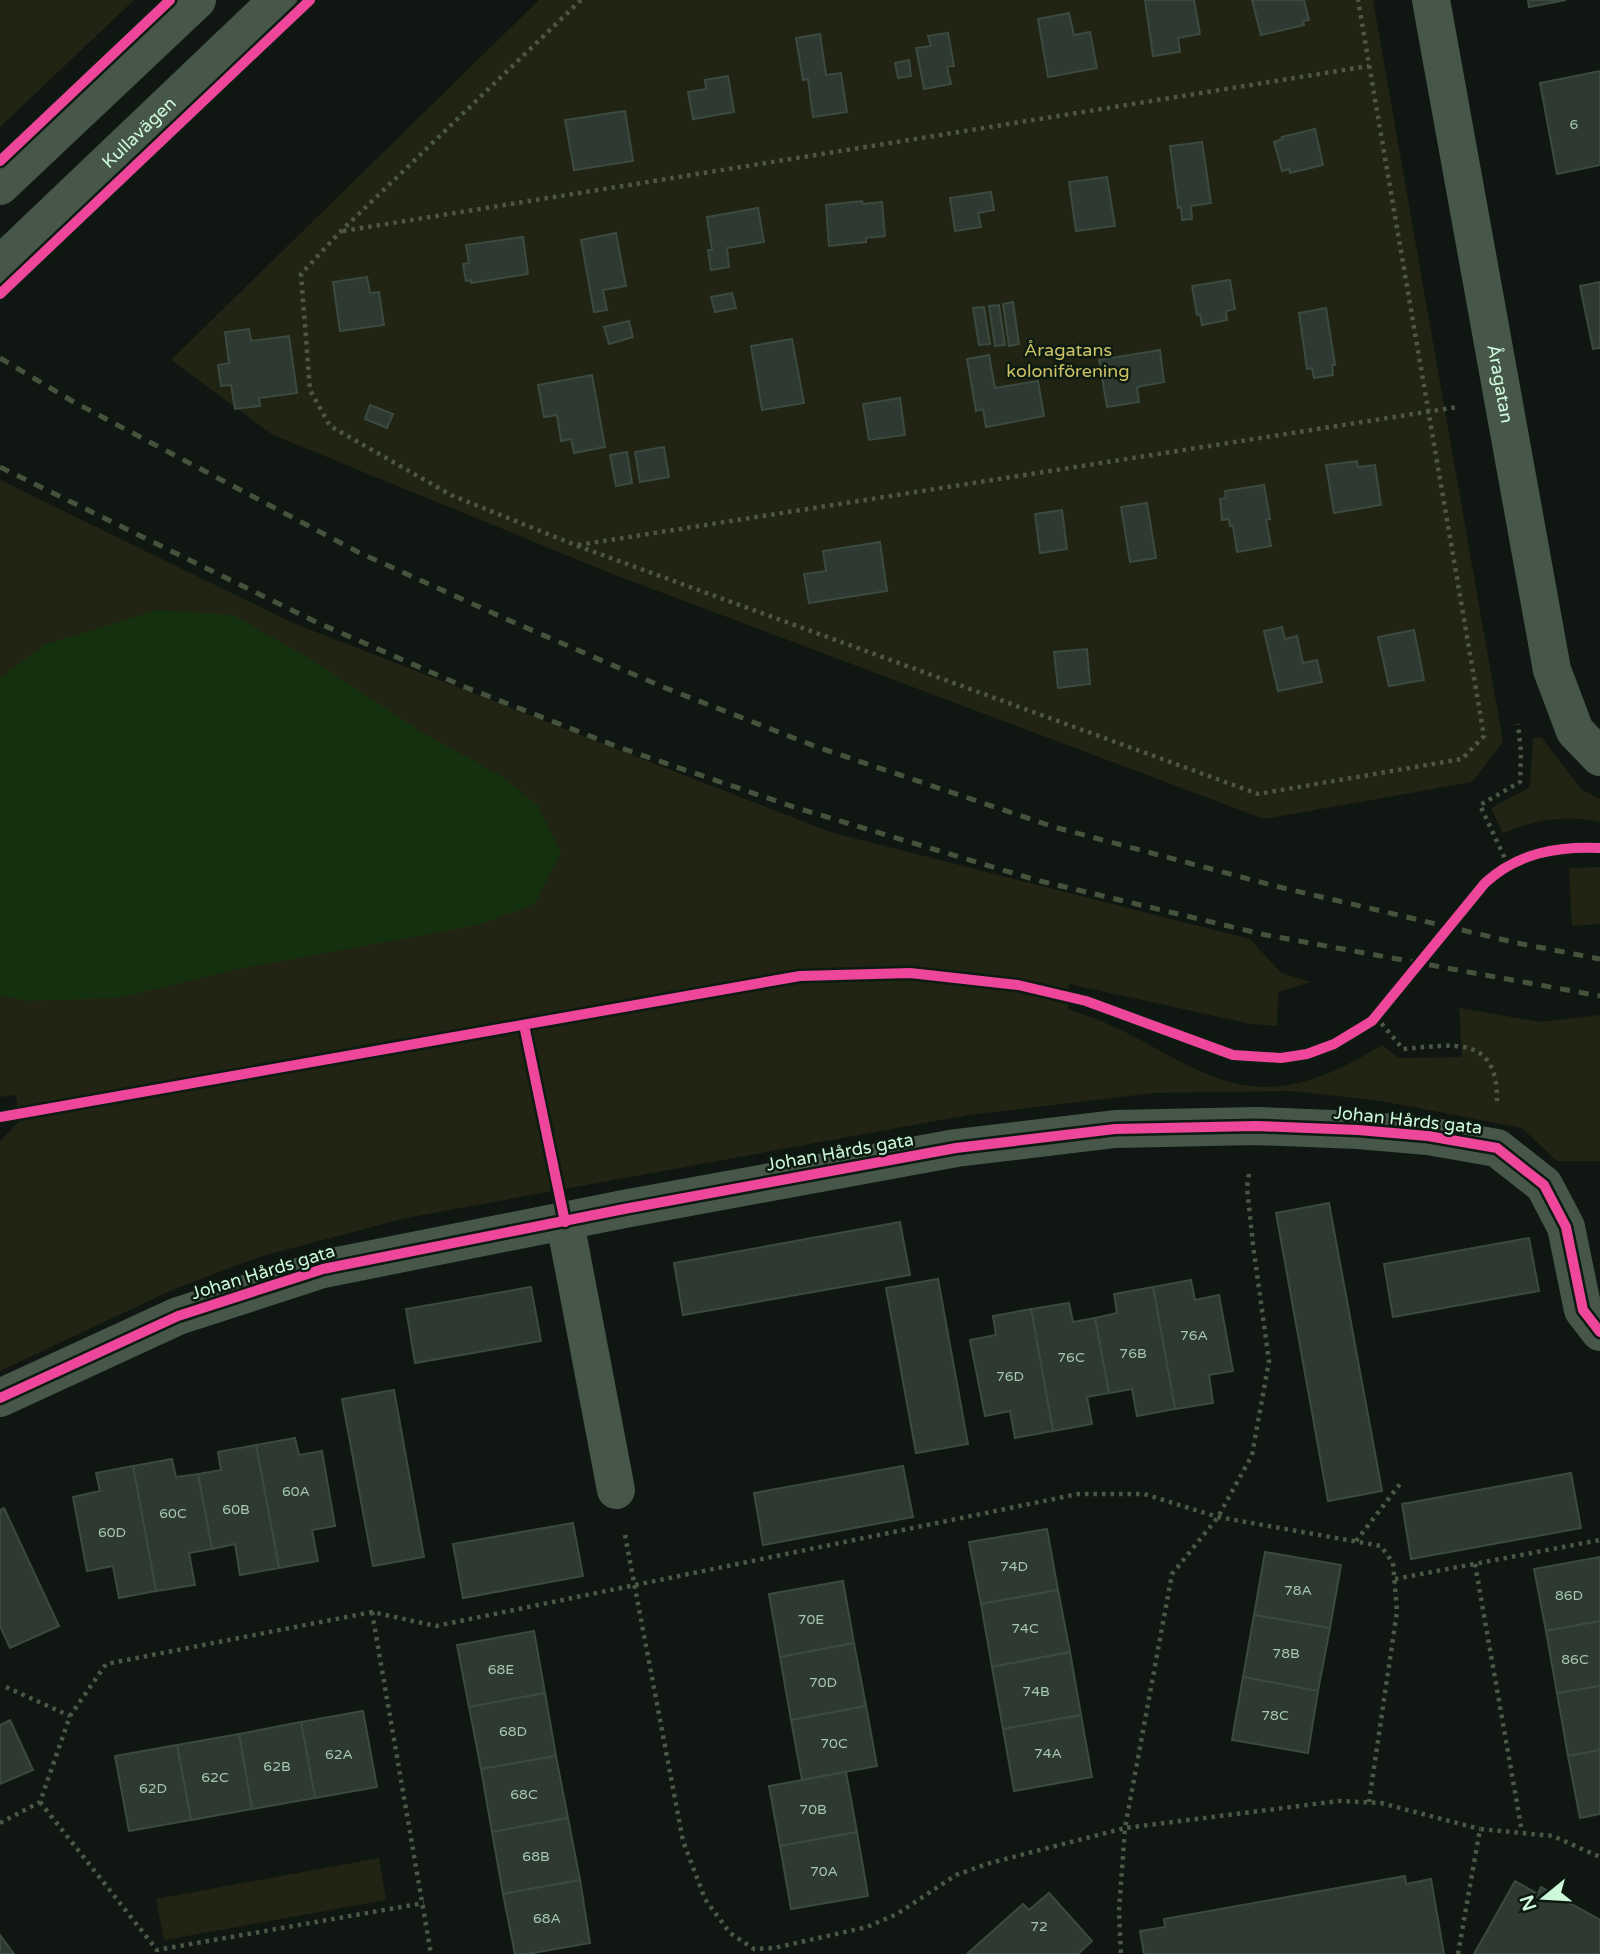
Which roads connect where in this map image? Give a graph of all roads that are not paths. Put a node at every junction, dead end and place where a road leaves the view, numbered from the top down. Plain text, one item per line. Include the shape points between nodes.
1 (197, 0) edge
2 (278, 0) edge
3 (1431, 0) edge
4 (0, 186) edge
5 (0, 265) edge
6 (1600, 757) edge
7 (565, 1222) junction
8 (1600, 1332) edge
9 (0, 1398) edge
10 (616, 1490) road end

1 - 4 street
2 - 5 street, Kullavägen
3 - 6 street, Åragatan via 1552,670 1575,731
7 - 8 street, Johan Hårds gata via 956,1148 1115,1129 1256,1126 1429,1136 1497,1148 1544,1185 1566,1227 1583,1310
7 - 9 street, Johan Hårds gata via 323,1269 178,1316
7 - 10 street

